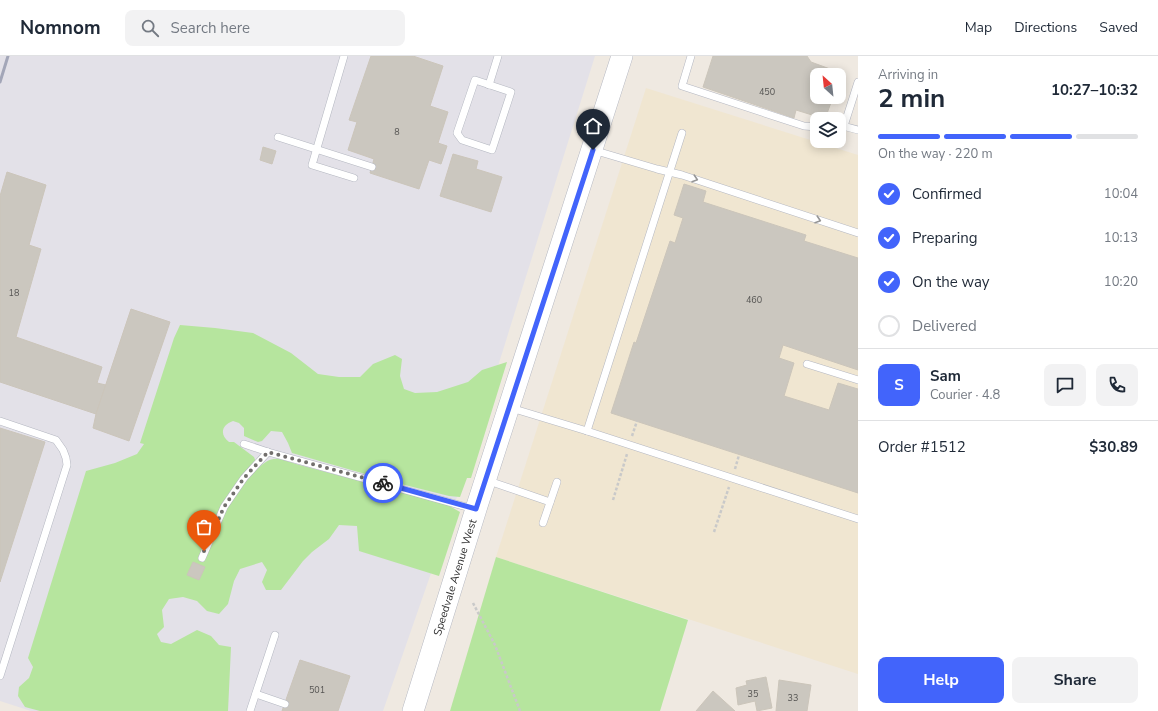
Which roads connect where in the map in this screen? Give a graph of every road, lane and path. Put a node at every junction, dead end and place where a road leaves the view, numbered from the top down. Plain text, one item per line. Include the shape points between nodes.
1 (344, 56) edge
2 (498, 56) edge
3 (622, 56) edge
4 (691, 56) edge
5 (858, 82) edge
6 (489, 85) junction
7 (846, 113) edge
8 (810, 126) edge
9 (846, 127) edge
10 (858, 130) edge
11 (682, 133) dead end
12 (278, 137) dead end
13 (316, 149) junction
14 (593, 150) junction
15 (372, 167) dead end
16 (670, 172) junction
17 (354, 178) dead end
18 (858, 233) edge
19 (807, 364) dead end
20 (858, 380) edge
21 (509, 407) junction
22 (0, 421) edge
23 (637, 422) dead end
24 (587, 431) junction
25 (244, 444) dead end
26 (630, 445) junction
27 (268, 452) junction
28 (739, 455) dead end
29 (732, 478) junction
30 (486, 480) junction
31 (557, 482) dead end
32 (613, 500) dead end
33 (550, 502) junction
34 (476, 509) junction
35 (858, 519) edge
36 (543, 523) dead end
37 (714, 532) dead end
38 (202, 558) dead end
39 (473, 603) dead end
40 (275, 634) dead end
41 (0, 676) edge
42 (256, 694) junction
43 (285, 704) dead end
44 (250, 711) edge
45 (413, 711) edge
46 (520, 711) edge

1 - 13 lane
2 - 6 lane
3 - 14 main road, Speedvale Avenue West
4 - 8 lane via 682,86
5 - 7 lane
6 - 6 lane via 475,80 457,133 462,140 492,150 511,92
9 - 10 lane
11 - 16 lane
12 - 13 lane
13 - 15 lane
13 - 17 lane via 312,164
14 - 16 lane
14 - 21 main road, Speedvale Avenue West
16 -> 18 lane
16 - 24 lane
19 - 20 lane
21 - 24 lane
21 - 30 main road, Speedvale Avenue West
22 - 41 lane via 56,440 63,450 67,465
23 - 26 path
24 - 26 lane
25 - 27 lane
26 - 29 lane
26 - 32 path
27 - 34 lane
27 - 38 lane via 244,478 224,507
28 - 29 path
29 - 35 lane
29 - 37 path
30 - 33 lane
30 - 34 main road, Speedvale Avenue West
31 - 33 lane
33 - 36 lane
34 - 45 main road, Speedvale Avenue West
39 - 46 path via 495,645
40 - 42 lane
42 - 43 lane
42 - 44 lane

